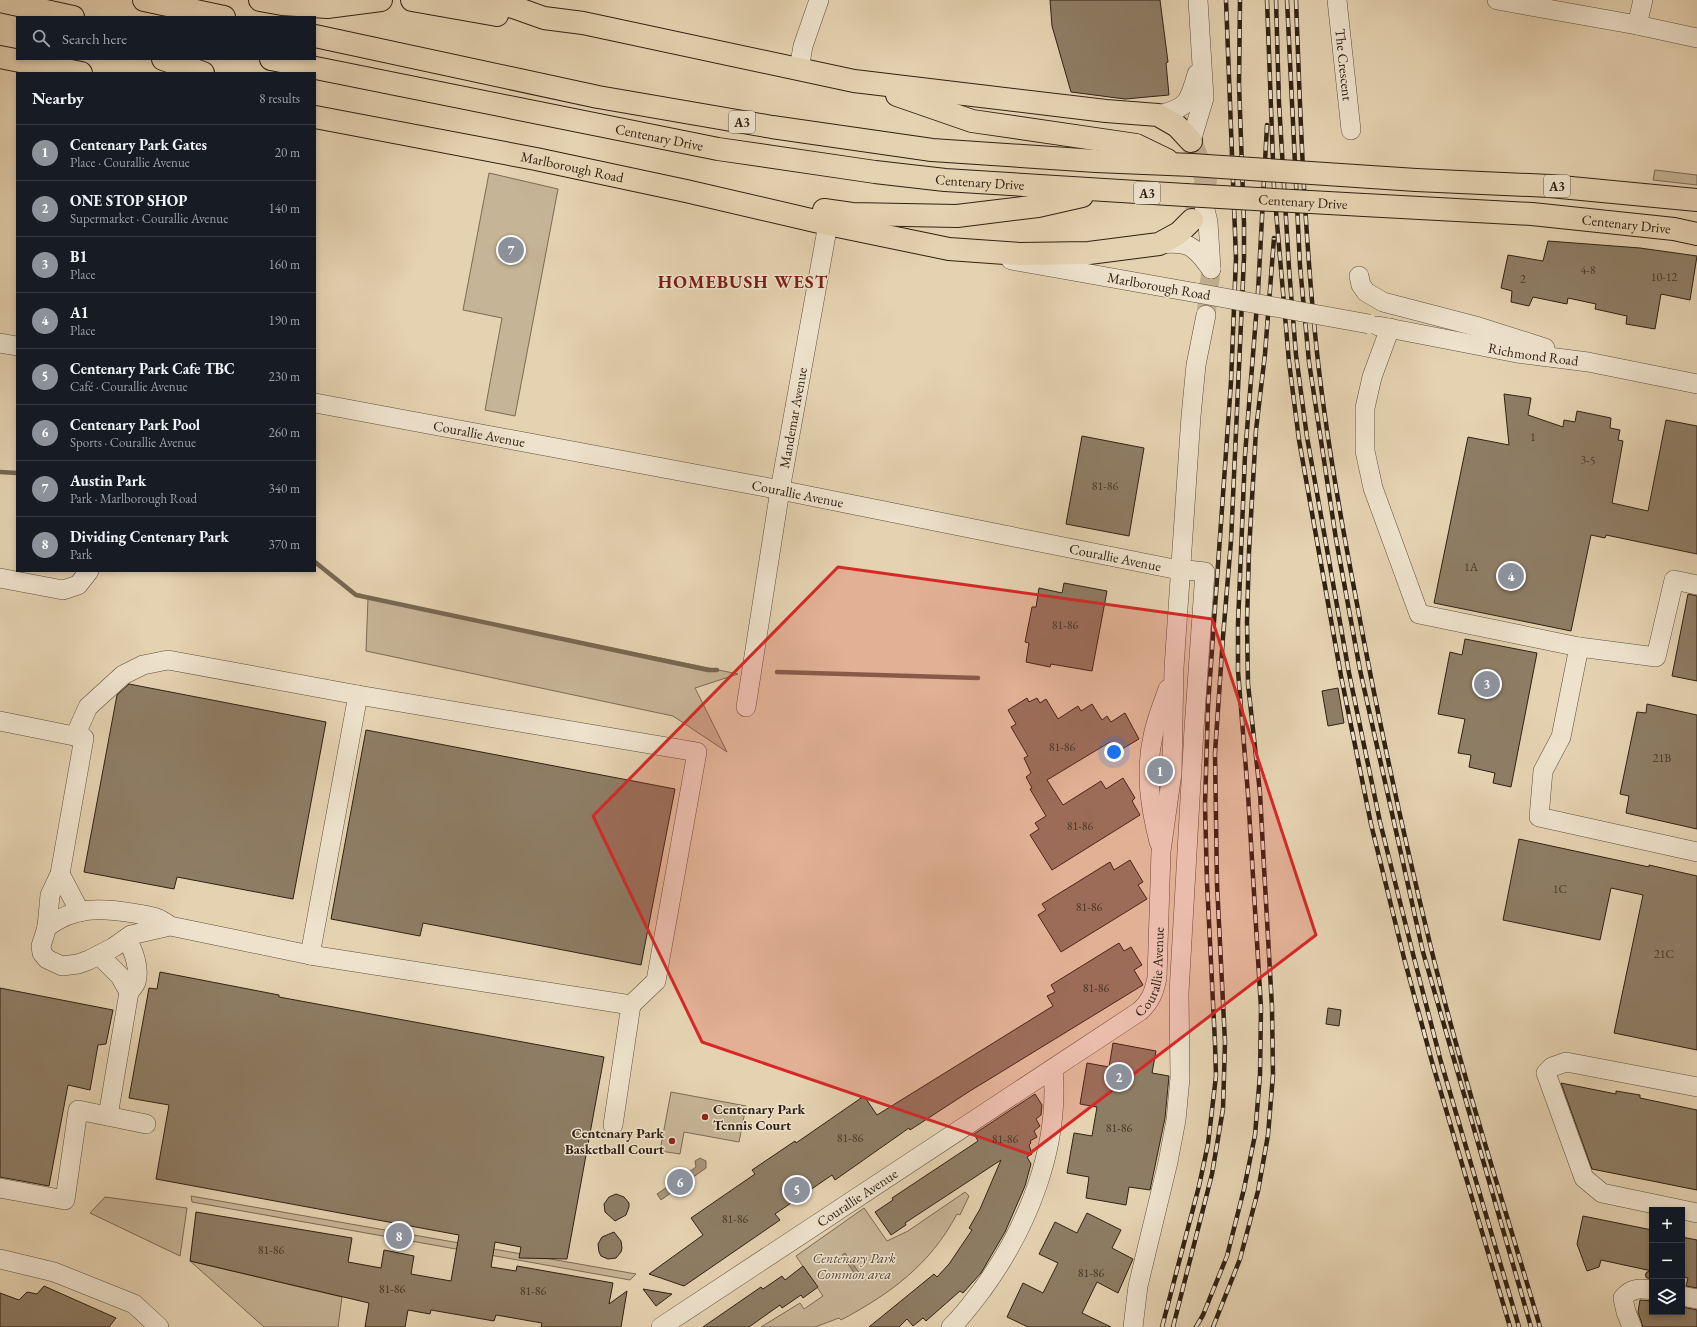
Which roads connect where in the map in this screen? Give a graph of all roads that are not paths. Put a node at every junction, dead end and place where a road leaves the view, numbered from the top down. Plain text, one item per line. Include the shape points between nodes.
1 (144, 0) edge
2 (260, 0) edge
3 (382, 0) edge
4 (412, 0) edge
5 (480, 0) edge
6 (819, 0) edge
7 (1198, 0) edge
8 (1337, 0) edge
9 (1497, 0) edge
10 (1643, 0) edge
11 (0, 1) edge
12 (307, 3) edge
13 (41, 13) edge
14 (65, 16) edge
15 (219, 16) edge
16 (544, 18) junction
17 (1637, 25) junction
18 (316, 36) edge
19 (1697, 38) edge
20 (1201, 55) junction
21 (0, 57) edge
22 (166, 60) edge
23 (276, 60) edge
24 (799, 69) junction
25 (76, 72) edge
26 (200, 72) edge
27 (854, 81) junction
28 (1158, 115) junction
29 (316, 117) edge
30 (1351, 130) dead end
31 (1191, 140) joint
32 (1183, 164) junction
33 (686, 191) junction
34 (1108, 191) junction
35 (1202, 197) tunnel mouth
36 (1697, 200) edge
37 (1192, 220) tunnel mouth
38 (828, 224) junction
39 (1697, 234) edge
40 (1159, 244) junction
41 (949, 249) junction
42 (1359, 276) dead end
43 (1206, 315) tunnel mouth
44 (1369, 324) joint
45 (1390, 328) junction
46 (0, 343) edge
47 (16, 346) edge
48 (1588, 362) junction
49 (1697, 384) edge
50 (316, 403) edge
51 (780, 490) junction
52 (1182, 569) junction
53 (88, 572) edge
54 (0, 578) edge
55 (1697, 585) edge
56 (1579, 647) junction
57 (1174, 668) junction
58 (358, 695) junction
59 (746, 707) dead end
60 (0, 721) edge
61 (75, 736) junction
62 (1149, 757) junction
63 (1173, 759) junction
64 (1161, 851) junction
65 (1697, 852) edge
66 (60, 874) junction
67 (80, 912) junction
68 (115, 912) junction
69 (170, 926) junction
70 (47, 927) junction
71 (129, 937) junction
72 (99, 955) junction
73 (310, 955) junction
74 (129, 992) junction
75 (630, 1005) junction
76 (1053, 1069) junction
77 (1697, 1088) edge
78 (108, 1116) junction
79 (146, 1124) dead end
80 (613, 1125) dead end
81 (0, 1188) edge
82 (1697, 1213) edge
83 (0, 1259) edge
84 (1649, 1290) edge
85 (1685, 1297) edge
86 (1697, 1299) edge
87 (160, 1327) edge
88 (661, 1327) edge
89 (951, 1327) edge
90 (1133, 1327) edge
91 (1632, 1327) edge

1 - 15 highway
2 - 12 highway via 282,4
3 - 12 highway via 327,7
4 - 16 highway via 509,17
5 - 16 highway via 513,7
6 - 24 street via 803,46
7 - 20 street
8 - 30 street, The Crescent
9 - 17 street
10 - 17 street
11 - 13 highway
13 - 14 highway
16 - 24 highway via 583,23
17 - 19 street
18 - 32 highway, Centenary Drive / A3 via 598,97 772,127 932,150
20 - 28 street via 1191,97 1176,110
20 - 31 street via 1204,98
21 - 25 highway
22 - 26 highway
23 - 34 highway, Centenary Drive / A3 via 718,149 945,180
24 - 27 highway
27 - 28 highway
27 - 32 highway via 972,121 1136,146
28 - 31 highway via 1177,126
29 - 33 highway, Marlborough Road via 536,159
32 - 36 highway, Centenary Drive / A3, bridge via 1416,180 1550,186
33 - 34 highway via 852,214 957,216 1038,206
33 - 38 highway, Marlborough Road
34 - 39 highway, Centenary Drive / A3, bridge via 1532,214 1674,229
35 - 40 street via 1208,222 1211,269 1191,246 1178,242
37 - 40 highway via 1179,233
38 - 41 highway, Marlborough Road
38 - 51 street, Mandemar Avenue
40 - 41 highway, Marlborough Road via 1089,253 1020,254
41 - 44 street, Marlborough Road, bridge
42 - 48 street via 1366,292 1383,302 1479,327
43 - 52 street via 1195,372
44 - 45 street, Richmond Road
45 - 48 street, Richmond Road via 1517,353
45 - 56 street via 1372,377 1365,408 1365,451 1373,488 1419,614
46 - 47 street
48 - 49 street, Richmond Road
50 - 51 street, Courallie Avenue
51 - 52 street, Courallie Avenue
51 - 59 street, Mandemar Avenue
52 - 57 street, Courallie Avenue
52 - 90 street via 1204,572 1180,977 1180,1078 1176,1120 1138,1286
53 - 54 street via 78,585 63,590
55 - 56 street via 1674,580 1656,657
56 - 65 street via 1561,737 1543,771 1539,817
57 - 62 street, Courallie Avenue via 1153,734
57 - 63 street, Courallie Avenue
58 - 61 street via 168,660 143,665 123,675 88,707
58 - 73 street
58 - 75 street via 697,752 656,981
60 - 61 street
61 - 66 street via 84,738
62 - 63 street
62 - 64 street, Courallie Avenue via 1151,812
63 - 64 street, Courallie Avenue
64 - 76 street, Courallie Avenue via 1157,978 1154,994 1140,1011
66 - 67 street
66 - 70 street via 50,895
67 - 68 street via 97,909
67 - 70 street via 64,916
68 - 69 street via 159,918
68 - 71 street via 125,920
69 - 71 street
69 - 73 street
70 - 72 street via 41,946 42,953 51,961 62,966 78,964
71 - 72 street
71 - 74 street via 138,972 136,984
72 - 74 street via 120,976
73 - 75 street
74 - 78 street
75 - 80 street
76 - 88 street, Courallie Avenue
76 - 89 street via 1054,1111 1043,1169 1031,1202 994,1274
77 - 82 street via 1566,1062 1552,1067 1546,1073 1584,1178 1602,1193
78 - 79 street
78 - 81 street via 78,1110 65,1200
83 - 87 street via 54,1272 134,1304
84 - 91 street via 1640,1288 1628,1292 1623,1298
85 - 86 street

